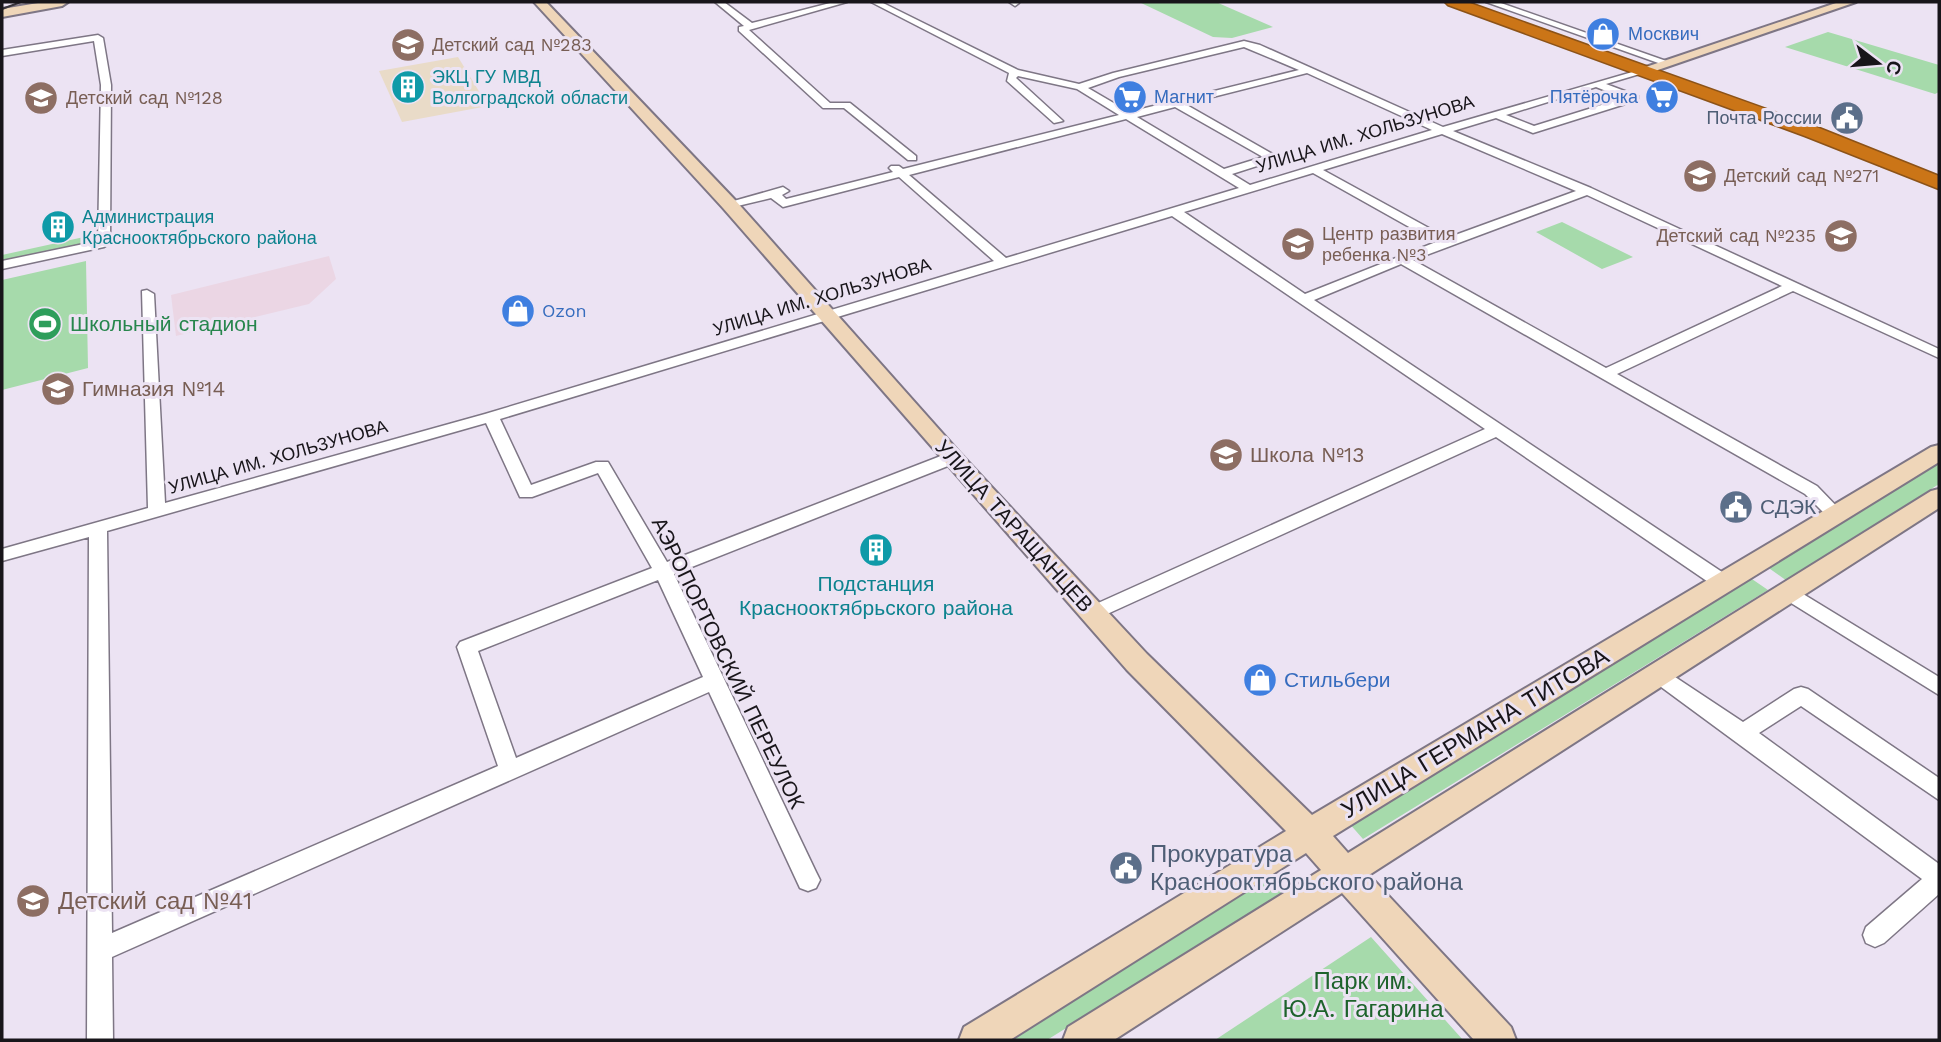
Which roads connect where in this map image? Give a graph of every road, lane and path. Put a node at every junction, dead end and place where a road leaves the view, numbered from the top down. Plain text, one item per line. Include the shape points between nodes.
1 (37, 2) edge
2 (62, 2) edge
3 (540, 2) edge
4 (719, 2) edge
5 (843, 2) edge
6 (875, 2) edge
7 (1453, 2) edge
8 (1465, 2) edge
9 (1490, 2) edge
10 (1850, 2) edge
11 (2, 11) edge
12 (745, 27) junction
13 (2, 52) edge
14 (1653, 67) junction
15 (1308, 70) junction
16 (1015, 72) junction
17 (1596, 84) junction
18 (1080, 87) junction
19 (1175, 103) junction
20 (1496, 114) junction
21 (1127, 115) junction
22 (1037, 126) dead end
23 (1441, 130) junction
24 (1015, 132) dead end
25 (912, 158) junction
26 (1939, 167) edge
27 (895, 168) junction
28 (1315, 170) junction
29 (1223, 173) junction
30 (1939, 183) edge
31 (1250, 190) junction
32 (1587, 191) junction
33 (729, 204) junction
34 (1175, 212) junction
35 (1447, 243) junction
36 (1402, 259) junction
37 (1004, 263) junction
38 (2, 265) edge
39 (1791, 287) junction
40 (148, 294) dead end
41 (1304, 299) junction
42 (826, 315) junction
43 (1939, 354) edge
44 (1607, 373) junction
45 (491, 417) junction
46 (1497, 430) junction
47 (1939, 452) edge
48 (952, 458) junction
49 (1939, 498) edge
50 (157, 511) junction
51 (1837, 516) junction
52 (98, 527) junction
53 (2, 555) edge
54 (662, 570) junction
55 (1735, 577) junction
56 (1788, 594) junction
57 (1094, 613) junction
58 (1660, 675) junction
59 (714, 681) junction
60 (1939, 687) edge
61 (1743, 733) junction
62 (510, 770) junction
63 (1939, 790) edge
64 (1310, 834) junction
65 (1346, 872) junction
66 (1939, 879) edge
67 (808, 880) dead end
68 (1875, 936) dead end
69 (100, 950) junction
70 (100, 1040) edge
71 (977, 1040) edge
72 (1081, 1040) edge
73 (1498, 1040) edge

1 - 11 street
2 - 11 street
3 - 33 street, УЛИЦА ТАРАЩАНЦЕВ
4 - 12 street
5 - 12 street
6 - 16 street
7 - 14 highway
8 - 14 highway
9 - 14 street
10 - 14 street
12 - 25 street via 827,106 846,104
13 - 38 street via 98,38 106,85 104,243
14 - 17 street, УЛИЦА ИМ. ХОЛЬЗУНОВА
14 - 26 highway
14 - 30 highway
15 - 18 street via 1244,44
15 - 19 street
15 - 23 street
16 - 18 street
16 - 22 street via 1011,79 1058,121
17 - 20 street, УЛИЦА ИМ. ХОЛЬЗУНОВА
17 - 20 street via 1634,98 1533,130
18 - 21 street
19 - 21 street
19 - 29 street via 1272,158
20 - 23 street, УЛИЦА ИМ. ХОЛЬЗУНОВА
21 - 27 street
21 - 29 street
23 - 28 street, УЛИЦА ИМ. ХОЛЬЗУНОВА
23 - 32 street
24 - 25 street
25 - 27 street
27 - 33 street via 783,203 773,193
27 - 37 street
28 - 31 street, УЛИЦА ИМ. ХОЛЬЗУНОВА
28 - 35 street
29 - 31 street
31 - 34 street, УЛИЦА ИМ. ХОЛЬЗУНОВА
32 - 35 street
32 - 39 street
33 - 42 street, УЛИЦА ТАРАЩАНЦЕВ
34 - 37 street, УЛИЦА ИМ. ХОЛЬЗУНОВА
34 - 41 street
35 - 36 street
36 - 41 street
36 - 44 street
37 - 42 street, УЛИЦА ИМ. ХОЛЬЗУНОВА
39 - 43 street
39 - 44 street
40 - 50 street
41 - 46 street
42 - 45 street, УЛИЦА ИМ. ХОЛЬЗУНОВА
42 - 48 street, УЛИЦА ТАРАЩАНЦЕВ
44 - 51 street via 1811,490
45 - 50 street, УЛИЦА ИМ. ХОЛЬЗУНОВА
45 - 54 street, АЭРОПОРТОВСКИЙ ПЕРЕУЛОК via 527,493 602,466
46 - 55 street
46 - 57 street
47 - 51 street, УЛИЦА ГЕРМАНА ТИТОВА
48 - 54 street
48 - 57 street, УЛИЦА ТАРАЩАНЦЕВ
49 - 56 street, УЛИЦА ГЕРМАНА ТИТОВА
50 - 52 street, УЛИЦА ИМ. ХОЛЬЗУНОВА
51 - 55 street, УЛИЦА ГЕРМАНА ТИТОВА
52 - 53 street, УЛИЦА ИМ. ХОЛЬЗУНОВА
52 - 69 street
54 - 59 street, АЭРОПОРТОВСКИЙ ПЕРЕУЛОК
54 - 62 street via 467,647
55 - 56 street
55 - 64 street, УЛИЦА ГЕРМАНА ТИТОВА
56 - 58 street, УЛИЦА ГЕРМАНА ТИТОВА
56 - 60 street
57 - 64 street, УЛИЦА ТАРАЩАНЦЕВ
58 - 61 street
58 - 65 street, УЛИЦА ГЕРМАНА ТИТОВА
59 - 62 street
59 - 67 street, АЭРОПОРТОВСКИЙ ПЕРЕУЛОК
61 - 63 street via 1801,695
61 - 66 street
62 - 69 street
64 - 65 street, УЛИЦА ТАРАЩАНЦЕВ
64 - 71 street, УЛИЦА ГЕРМАНА ТИТОВА
65 - 72 street, УЛИЦА ГЕРМАНА ТИТОВА
65 - 73 street, УЛИЦА ТАРАЩАНЦЕВ
66 - 68 street
69 - 70 street

